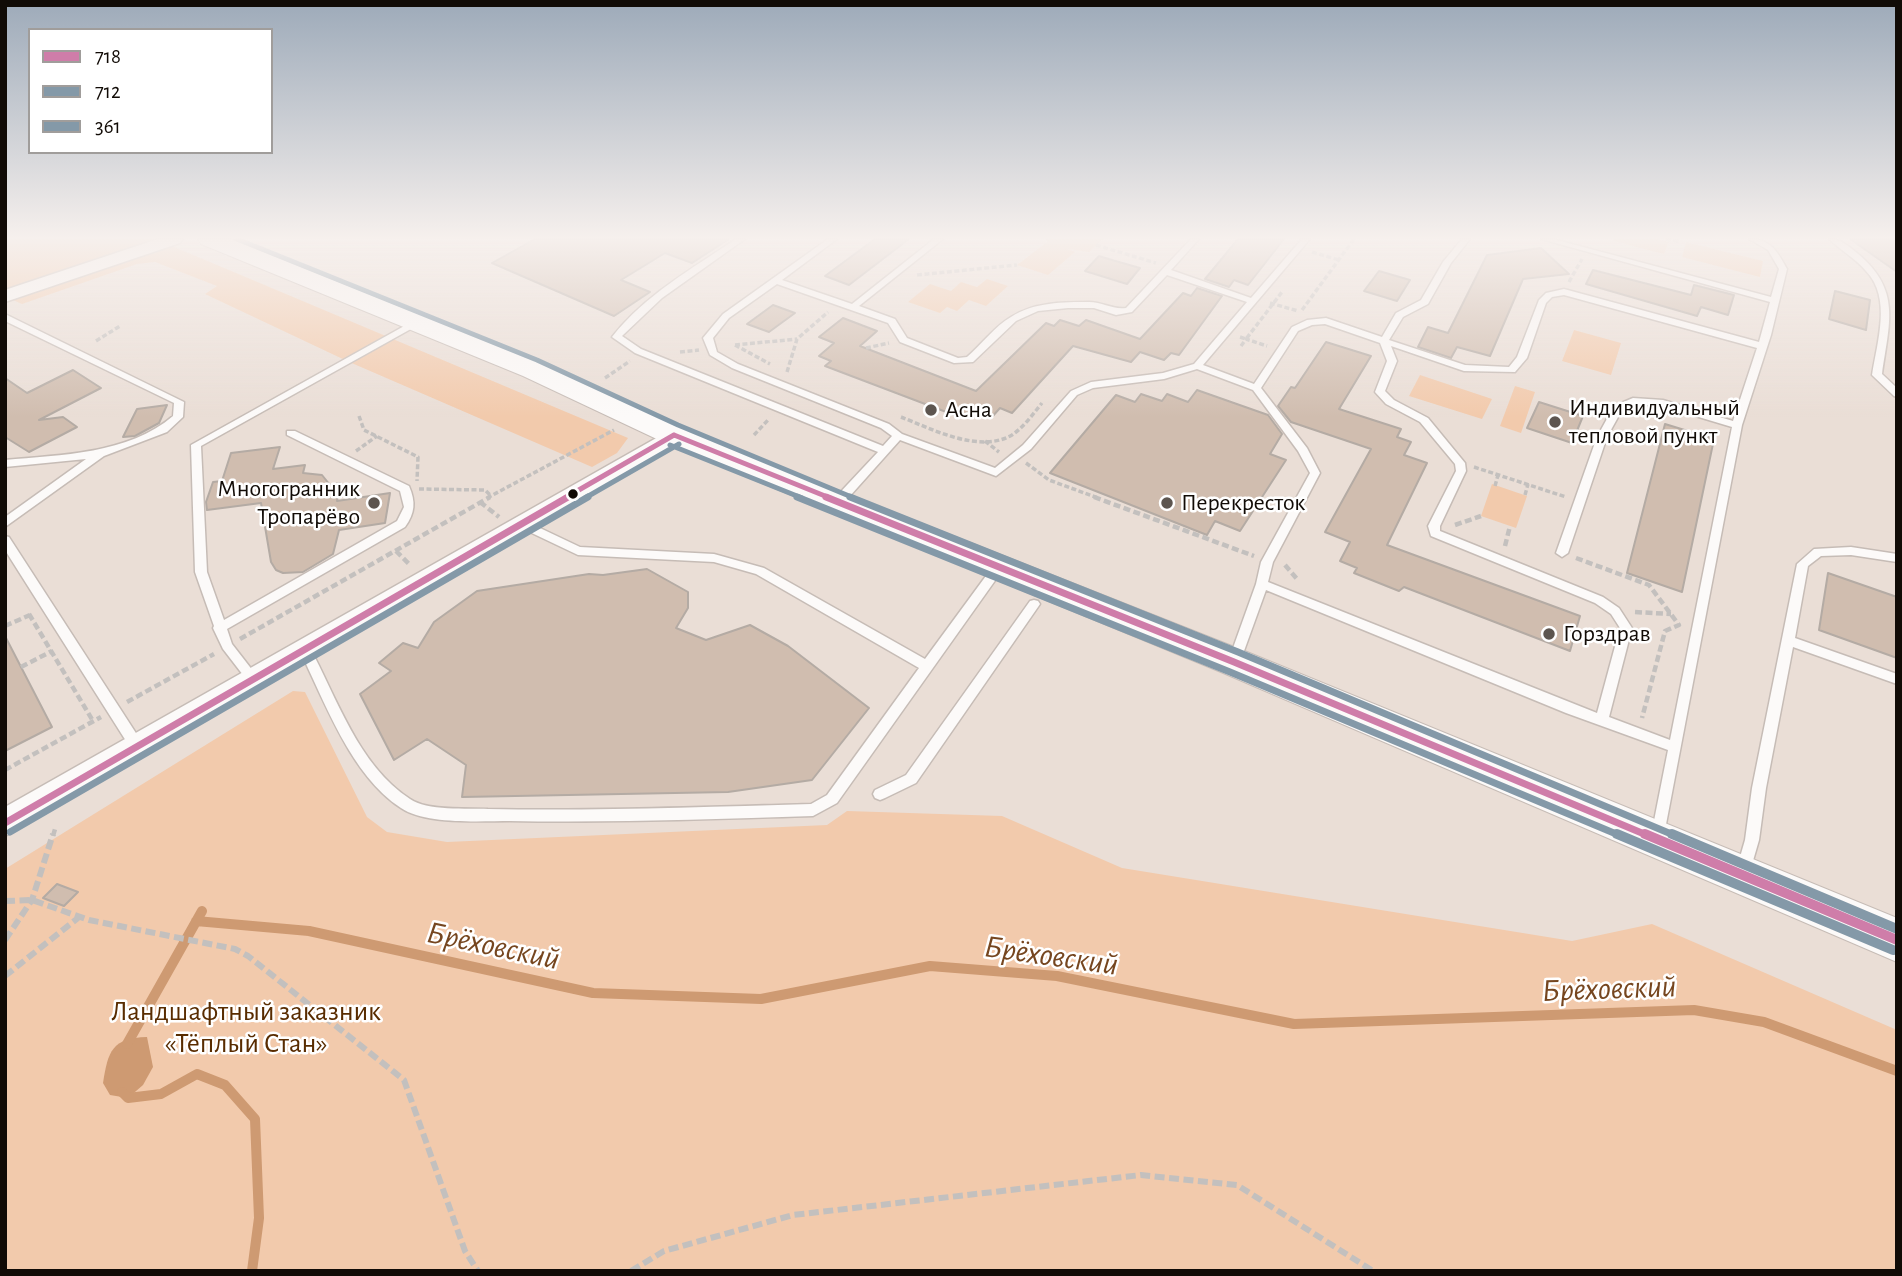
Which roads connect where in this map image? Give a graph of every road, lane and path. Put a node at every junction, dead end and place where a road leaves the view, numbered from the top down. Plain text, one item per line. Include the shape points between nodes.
1 (355, 299) edge
2 (659, 299) edge
3 (750, 299) edge
4 (828, 299) edge
5 (864, 299) edge
6 (1140, 299) edge
7 (1254, 299) joint
8 (1311, 299) edge
9 (1427, 299) edge
10 (1545, 299) edge
11 (1588, 299) edge
12 (1769, 299) edge
13 (1885, 299) edge
14 (1774, 300) joint
15 (839, 302) junction
16 (853, 307) junction
17 (1301, 312) junction
18 (5, 317) edge
19 (1294, 321) dead end
20 (1317, 322) junction
21 (415, 323) junction
22 (120, 326) dead end
23 (96, 341) dead end
24 (903, 341) junction
25 (1384, 341) junction
26 (735, 345) dead end
27 (1241, 346) dead end
28 (1762, 346) junction
29 (866, 348) dead end
30 (1274, 348) dead end
31 (630, 360) dead end
32 (734, 366) junction
33 (1197, 366) junction
34 (605, 378) dead end
35 (716, 382) junction
36 (1256, 388) junction
37 (1897, 394) edge
38 (1046, 399) dead end
39 (890, 413) dead end
40 (359, 416) dead end
41 (772, 416) dead end
42 (1737, 425) junction
43 (618, 428) dead end
44 (291, 433) dead end
45 (378, 435) junction
46 (674, 435) junction
47 (754, 435) dead end
48 (898, 436) junction
49 (985, 441) junction
50 (360, 448) dead end
51 (883, 450) junction
52 (100, 454) junction
53 (1015, 458) junction
54 (1460, 463) junction
55 (5, 464) edge
56 (1498, 475) junction
57 (1528, 484) junction
58 (1495, 485) dead end
59 (1525, 495) dead end
60 (491, 496) junction
61 (1580, 501) junction
62 (837, 503) junction
63 (5, 523) edge
64 (521, 523) junction
65 (5, 540) edge
66 (1562, 553) joint
67 (1897, 558) edge
68 (1268, 562) junction
69 (1284, 566) dead end
70 (998, 568) junction
71 (1262, 584) junction
72 (1034, 604) dead end
73 (24, 606) dead end
74 (1615, 611) junction
75 (1672, 614) junction
76 (30, 615) junction
77 (5, 626) edge
78 (219, 628) junction
79 (1788, 640) junction
80 (227, 646) junction
81 (305, 649) junction
82 (52, 651) junction
83 (1234, 663) junction
84 (21, 667) dead end
85 (928, 667) junction
86 (1897, 679) edge
87 (254, 680) junction
88 (114, 710) junction
89 (1602, 719) junction
90 (93, 721) junction
91 (1641, 733) junction
92 (1675, 747) junction
93 (138, 748) junction
94 (5, 770) edge
95 (880, 793) dead end
96 (5, 823) edge
97 (55, 829) dead end
98 (1657, 840) junction
99 (1741, 875) junction
100 (32, 900) junction
101 (5, 901) edge
102 (79, 918) junction
103 (5, 940) edge
104 (1897, 940) edge
105 (5, 976) edge
106 (478, 1271) edge
107 (631, 1271) edge
108 (1373, 1271) edge

1 - 21 main road
2 - 35 lane via 617,337 638,351
3 - 32 lane via 726,316 708,338 713,353
4 - 15 lane
5 - 16 lane
6 - 24 lane via 1129,310 1116,312 1095,306 1036,309 1013,319 970,360 957,361
7 - 17 path
7 - 33 lane
8 - 17 path
9 - 25 lane via 1399,315
10 - 25 lane via 1522,358 1512,370 1464,368
11 - 28 lane
12 - 14 lane
13 - 37 lane via 1877,375
14 - 28 lane
15 - 16 lane
15 - 26 path via 797,339 786,375
16 - 24 lane via 892,321
17 - 19 path
17 - 20 path
18 - 52 lane via 179,402 178,417 163,430
20 - 25 lane
20 - 36 lane via 1296,329
21 - 46 main road via 533,370
21 - 78 lane via 196,445 201,572
22 - 23 path
24 - 29 path
25 - 54 lane via 1392,362 1380,392 1424,420
27 - 30 path via 1246,339
28 - 42 lane
31 - 34 path
32 - 35 lane
32 - 48 lane via 885,426
33 - 36 lane
33 - 53 lane via 1074,393
35 - 51 lane
36 - 68 lane via 1315,473
38 - 49 path via 1010,436
39 - 49 path via 954,437
40 - 45 path via 364,430
41 - 47 path
42 - 61 lane via 1663,403 1633,401 1618,408 1602,437
42 - 92 lane
43 - 60 path
44 - 78 lane via 404,489 411,505 407,517
45 - 50 path
45 - 60 path via 418,457 416,489 485,490
46 - 62 main road
46 - 64 street
48 - 51 lane
48 - 53 lane via 996,472
49 - 53 path
51 - 62 lane
52 - 55 lane
52 - 63 lane
53 - 68 path via 1049,480
54 - 56 path
54 - 74 lane via 1461,471 1434,526 1435,533 1599,600
56 - 57 path
56 - 58 path
57 - 59 path
57 - 61 path
60 - 80 path
61 - 66 lane
62 - 70 main road
64 - 81 street
64 - 85 lane via 578,551 714,558 760,571
65 - 88 lane
66 - 75 path via 1649,585
67 - 79 lane via 1818,552 1803,564
68 - 69 path
68 - 71 lane
70 - 83 main road
70 - 85 lane
71 - 83 lane
71 - 89 lane
72 - 95 lane via 911,779
73 - 76 path
74 - 75 path
74 - 89 lane via 1626,628
75 - 91 path via 1679,625 1665,631
76 - 77 path
76 - 82 path
78 - 80 lane
79 - 86 lane
79 - 99 lane via 1752,840
80 - 87 lane
80 - 88 path
81 - 85 lane via 373,774 407,807 455,814 598,817 813,810 832,799
81 - 87 street
82 - 84 path
82 - 90 path
83 - 98 main road
87 - 93 street
88 - 90 path
88 - 93 lane
89 - 91 lane
90 - 94 path
91 - 92 lane
92 - 98 lane
93 - 96 street
97 - 100 path
98 - 99 main road
99 - 104 main road
100 - 101 path
100 - 102 path
100 - 103 path
102 - 105 path
102 - 106 path via 248,956 404,1080 465,1251
107 - 108 path via 664,1251 793,1215 1141,1175 1237,1185

